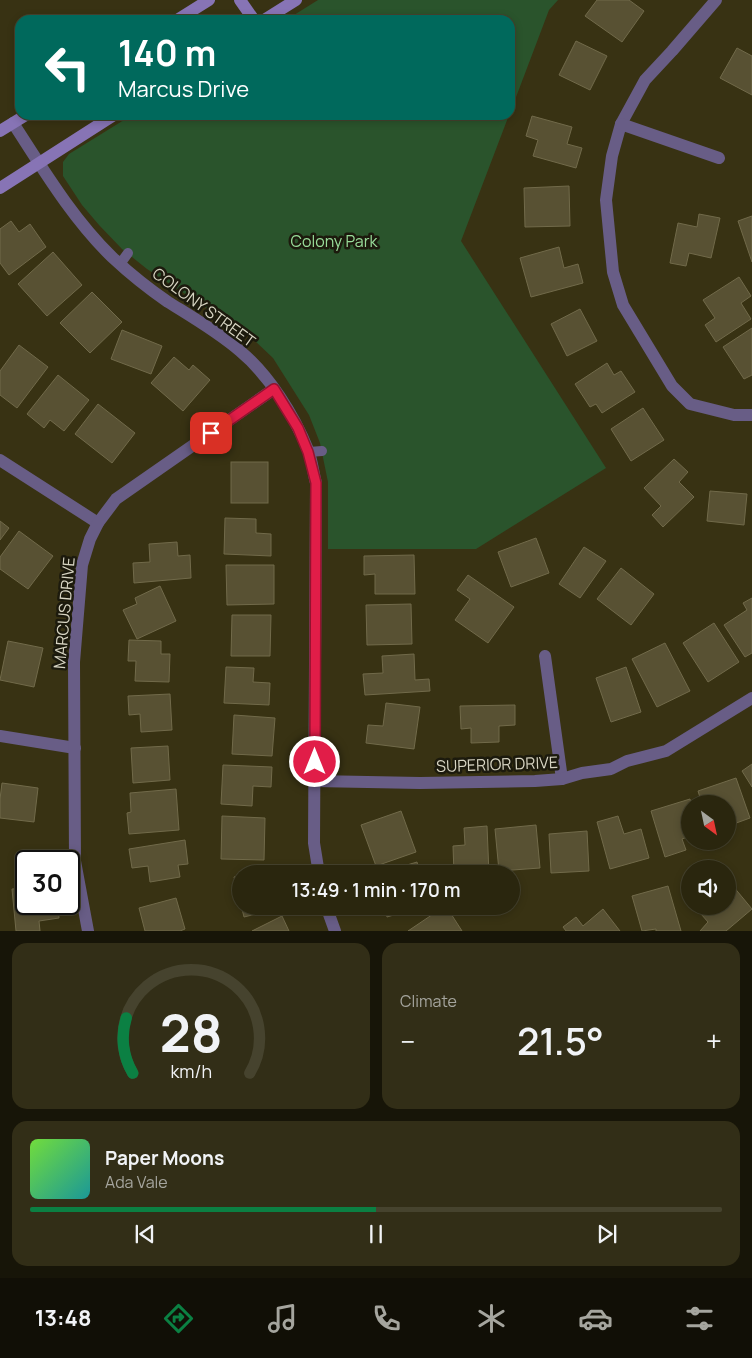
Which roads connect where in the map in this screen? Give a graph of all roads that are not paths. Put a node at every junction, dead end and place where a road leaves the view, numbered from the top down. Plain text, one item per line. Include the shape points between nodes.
1 (209, 0) edge
2 (240, 0) edge
3 (296, 0) edge
4 (716, 0) edge
5 (185, 15) edge
6 (250, 15) edge
7 (272, 15) edge
8 (17, 120) edge
9 (105, 120) edge
10 (12, 123) junction
11 (622, 124) junction
12 (0, 131) edge
13 (719, 158) dead end
14 (39, 164) junction
15 (0, 188) edge
16 (274, 389) junction
17 (752, 415) edge
18 (322, 451) dead end
19 (308, 452) junction
20 (0, 460) edge
21 (98, 522) junction
22 (545, 656) dead end
23 (752, 698) edge
24 (0, 736) edge
25 (75, 748) junction
26 (562, 779) junction
27 (315, 781) junction
28 (318, 865) edge
29 (329, 915) edge
30 (88, 930) edge
31 (335, 930) edge

1 - 5 main road
2 - 6 main road
3 - 7 main road
4 - 11 street via 645,80
8 - 10 main road
9 - 14 main road
10 - 12 main road
10 - 14 street, COLONY STREET
11 - 13 street
11 - 17 street via 612,156 606,200 613,272 623,305 672,386 690,404 734,415
14 - 15 main road
14 - 16 street, COLONY STREET via 67,205 112,257 124,259 165,300 240,351
16 - 19 street, COLONY STREET via 298,428
16 - 21 street, MARCUS DRIVE via 116,499
18 - 19 lane
19 - 27 street, COLONY STREET via 316,483
20 - 21 street
21 - 25 street, MARCUS DRIVE via 82,565 74,662
22 - 26 street
23 - 26 street, SUPERIOR DRIVE via 666,751 627,761 611,769
24 - 25 street
25 - 30 street, MARCUS DRIVE via 75,862
26 - 27 street, SUPERIOR DRIVE via 420,783
27 - 28 street, COLONY STREET via 314,843
29 - 31 street

